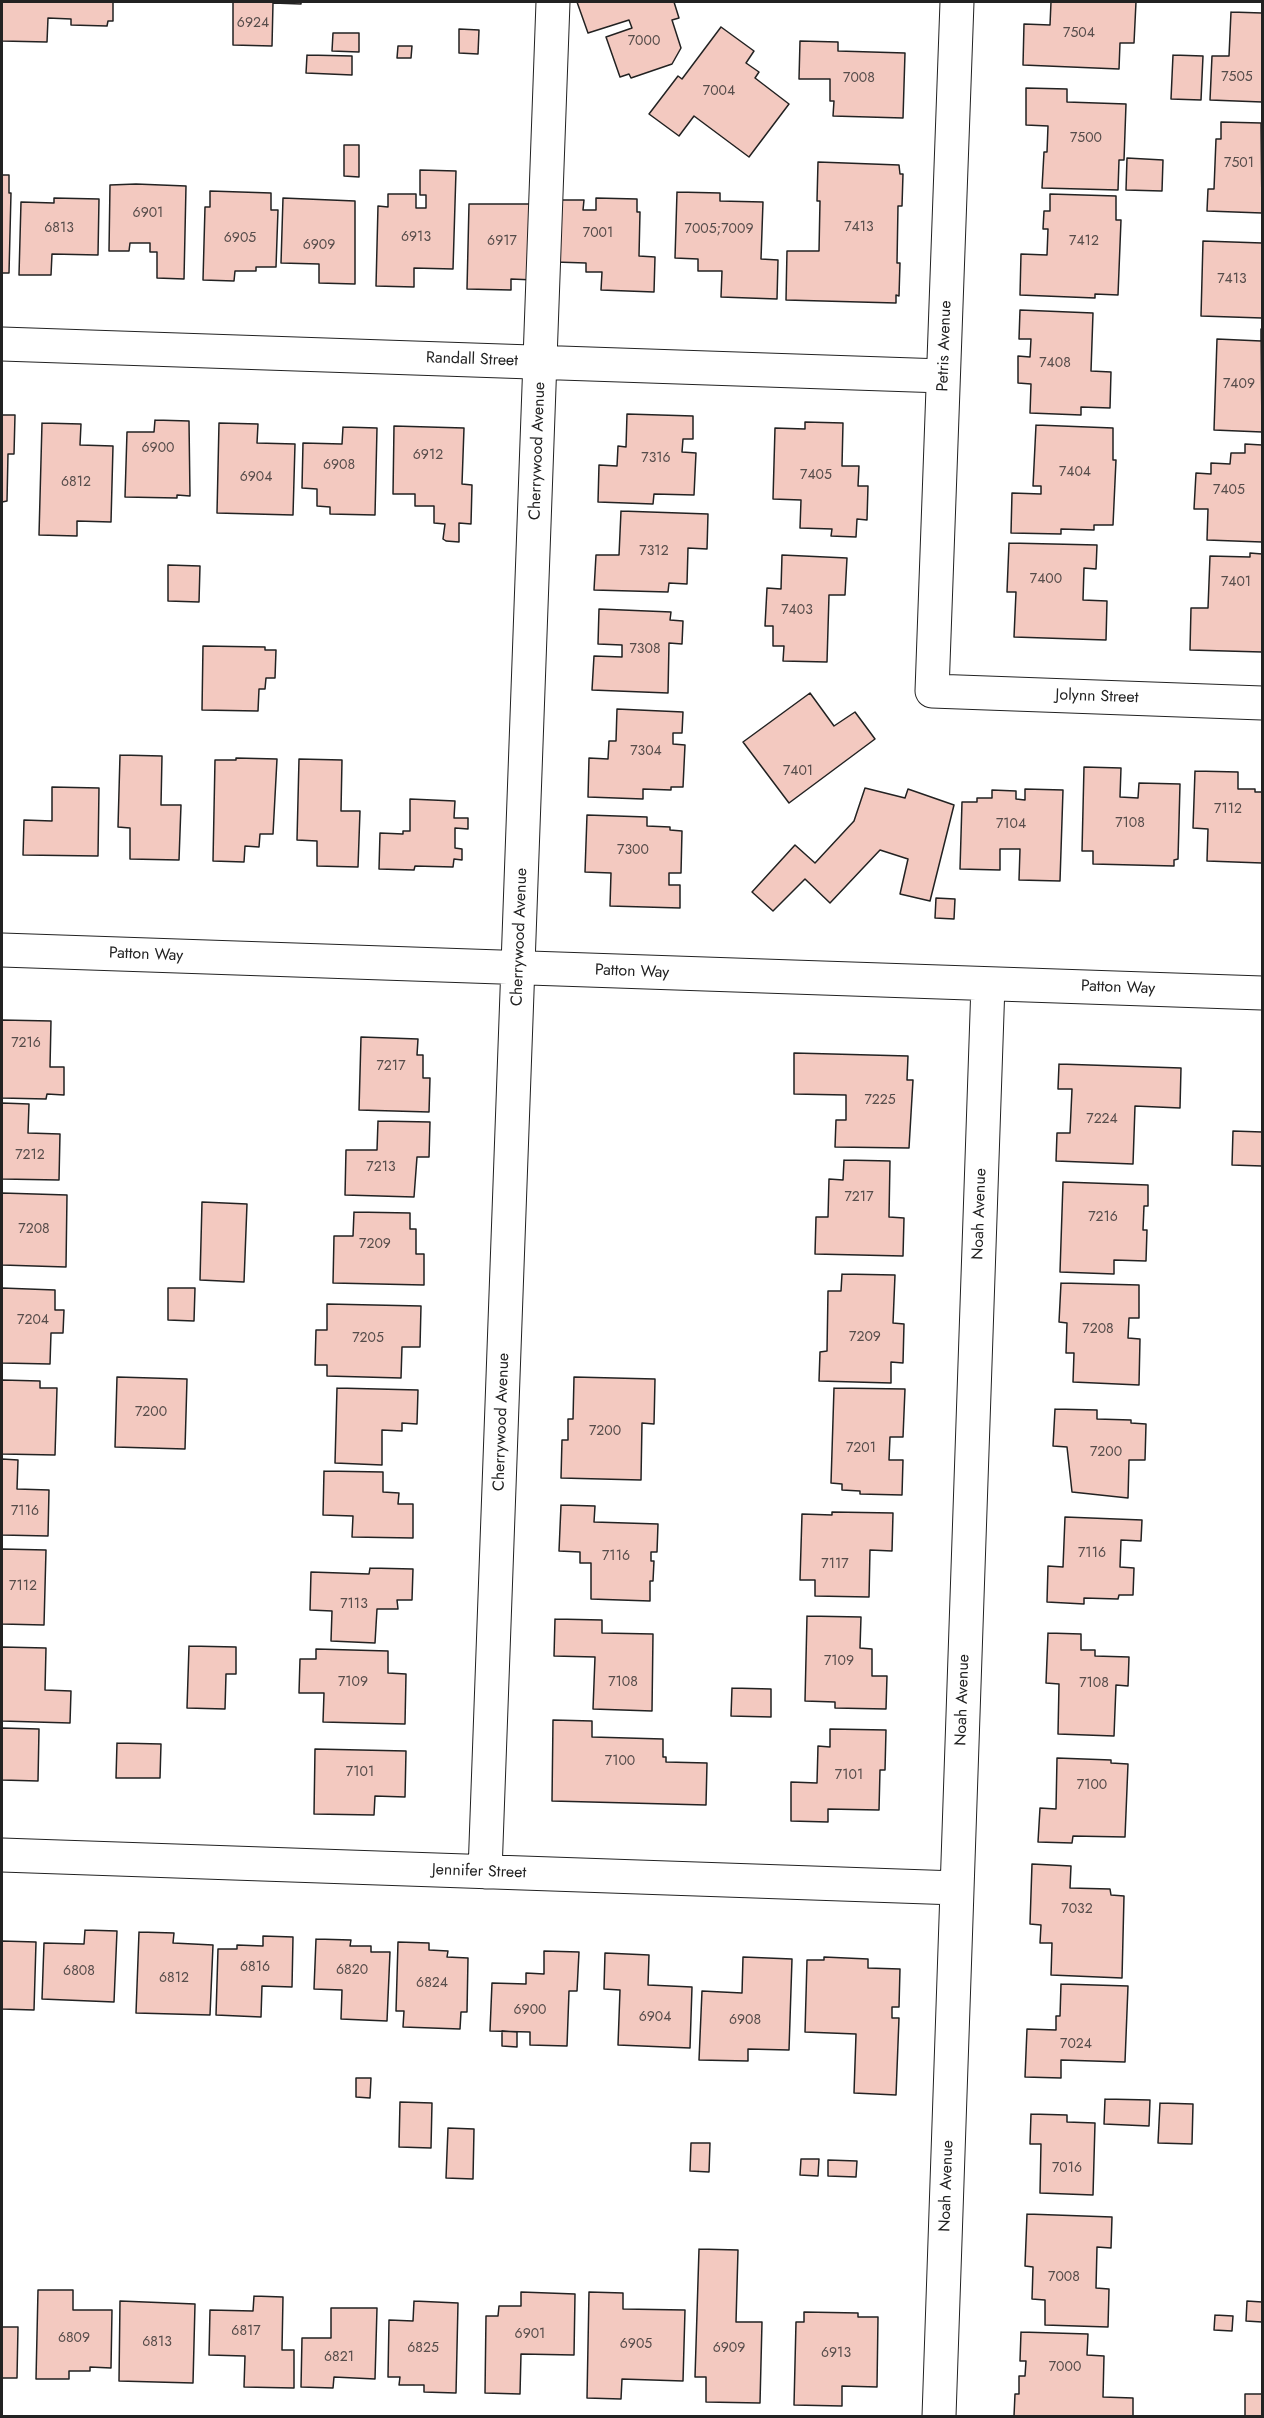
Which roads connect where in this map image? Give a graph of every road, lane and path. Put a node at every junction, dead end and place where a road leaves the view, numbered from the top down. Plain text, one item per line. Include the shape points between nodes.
1 (553, 2) edge
2 (957, 2) edge
3 (2, 344) edge
4 (541, 362) junction
5 (943, 376) junction
6 (932, 691) joint
7 (1263, 703) edge
8 (2, 950) edge
9 (519, 968) junction
10 (988, 984) junction
11 (1263, 993) edge
12 (2, 1855) edge
13 (485, 1872) junction
14 (957, 1888) junction
15 (939, 2416) edge

1 - 4 street, Cherrywood Avenue
2 - 5 street, Petris Avenue
3 - 4 street, Randall Street
4 - 5 street, Randall Street
4 - 9 street, Cherrywood Avenue
5 - 6 street, Petris Avenue
6 - 7 street, Jolynn Street
8 - 9 street, Patton Way
9 - 10 street, Patton Way
9 - 13 street, Cherrywood Avenue
10 - 11 street, Patton Way
10 - 14 street, Noah Avenue
12 - 13 street, Jennifer Street
13 - 14 street, Jennifer Street
14 - 15 street, Noah Avenue

